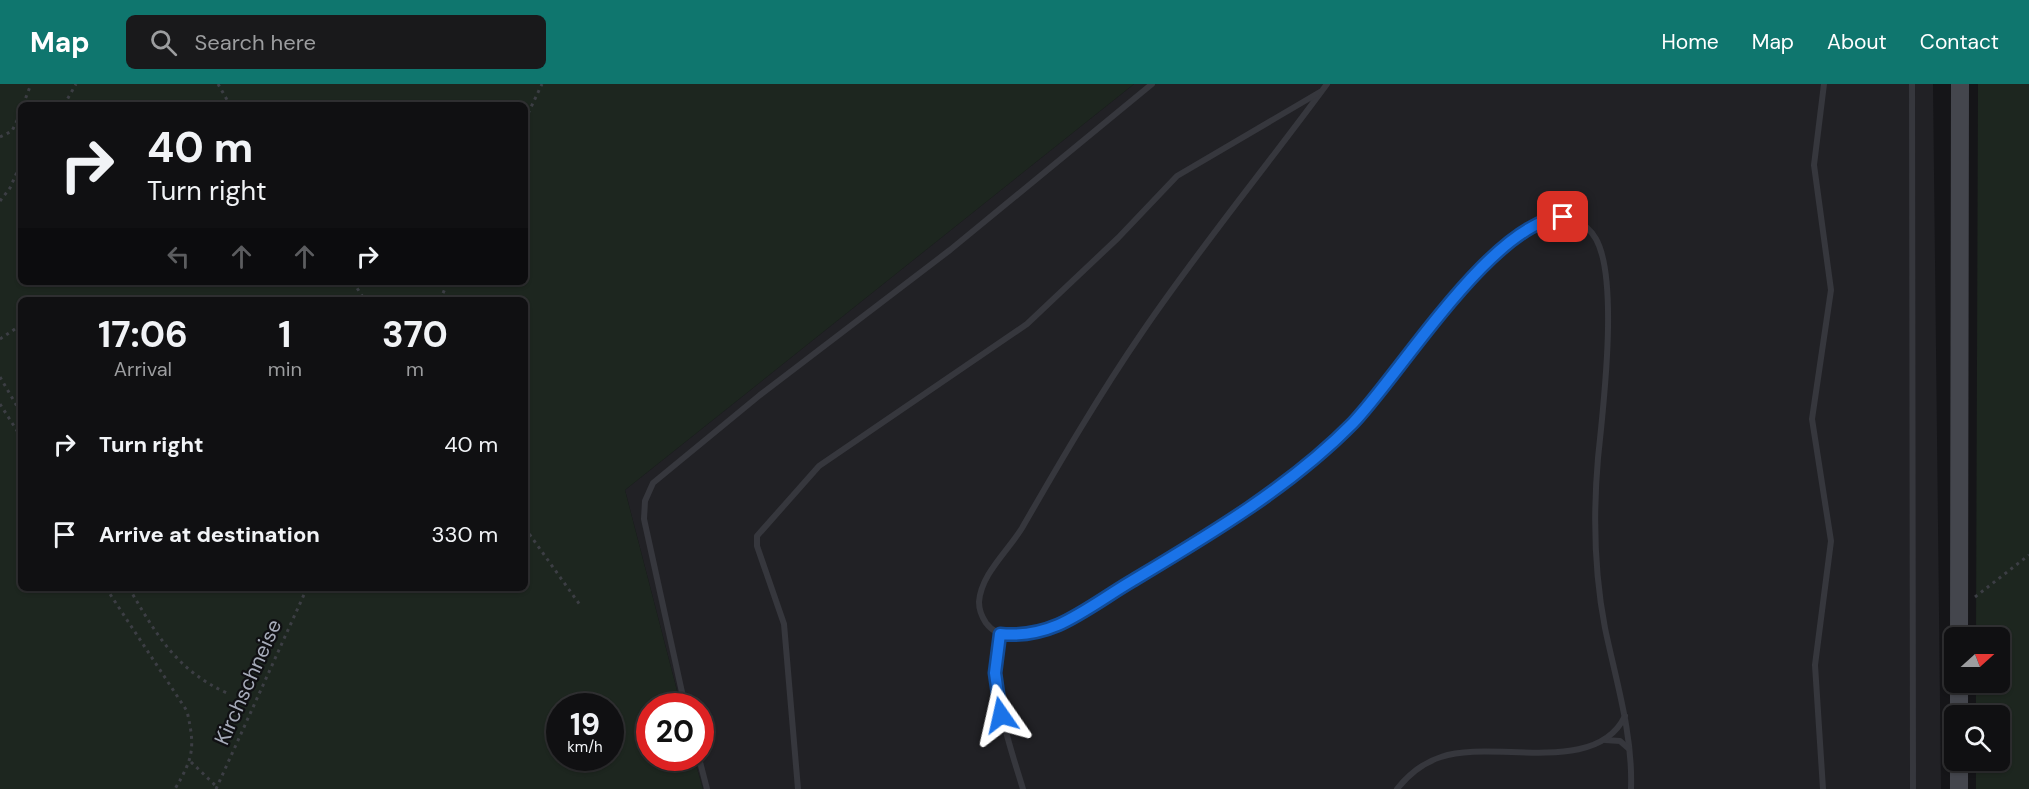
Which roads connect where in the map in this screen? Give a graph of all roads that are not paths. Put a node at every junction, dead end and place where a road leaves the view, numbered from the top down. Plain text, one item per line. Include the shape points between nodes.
1 (1152, 84) edge
2 (1327, 84) edge
3 (1824, 84) edge
4 (1912, 84) edge
5 (1960, 84) edge
6 (1322, 90) junction
7 (1959, 627) edge
8 (1000, 634) junction
9 (682, 693) edge
10 (1625, 716) junction
11 (1605, 740) junction
12 (1629, 749) junction
13 (702, 771) edge
14 (1959, 771) edge
15 (707, 789) edge
16 (798, 789) edge
17 (1023, 789) edge
18 (1397, 789) edge
19 (1631, 789) edge
20 (1823, 789) edge
21 (1913, 789) edge
22 (1959, 789) edge

1 - 9 lane via 950,250 760,395 653,483 645,501 644,519
2 - 6 lane
3 - 20 lane via 1814,165 1831,290 1812,419 1831,541 1815,664
4 - 21 lane
5 - 7 main road
6 - 8 lane via 1142,332 1014,541 989,574 979,603 982,617
6 - 16 lane via 1177,176 1027,324 819,465 757,536 784,624
8 - 10 lane via 1030,633 1058,625 1260,499 1350,426 1471,279 1499,252 1529,227 1551,217 1563,217 1582,223 1596,239 1606,274 1596,559 1605,627
8 - 17 lane via 996,686
10 - 11 lane
10 - 12 lane
11 - 12 lane via 1620,741
11 - 18 lane via 1562,750 1442,756 1419,767
12 - 19 lane
13 - 15 lane
14 - 22 main road

